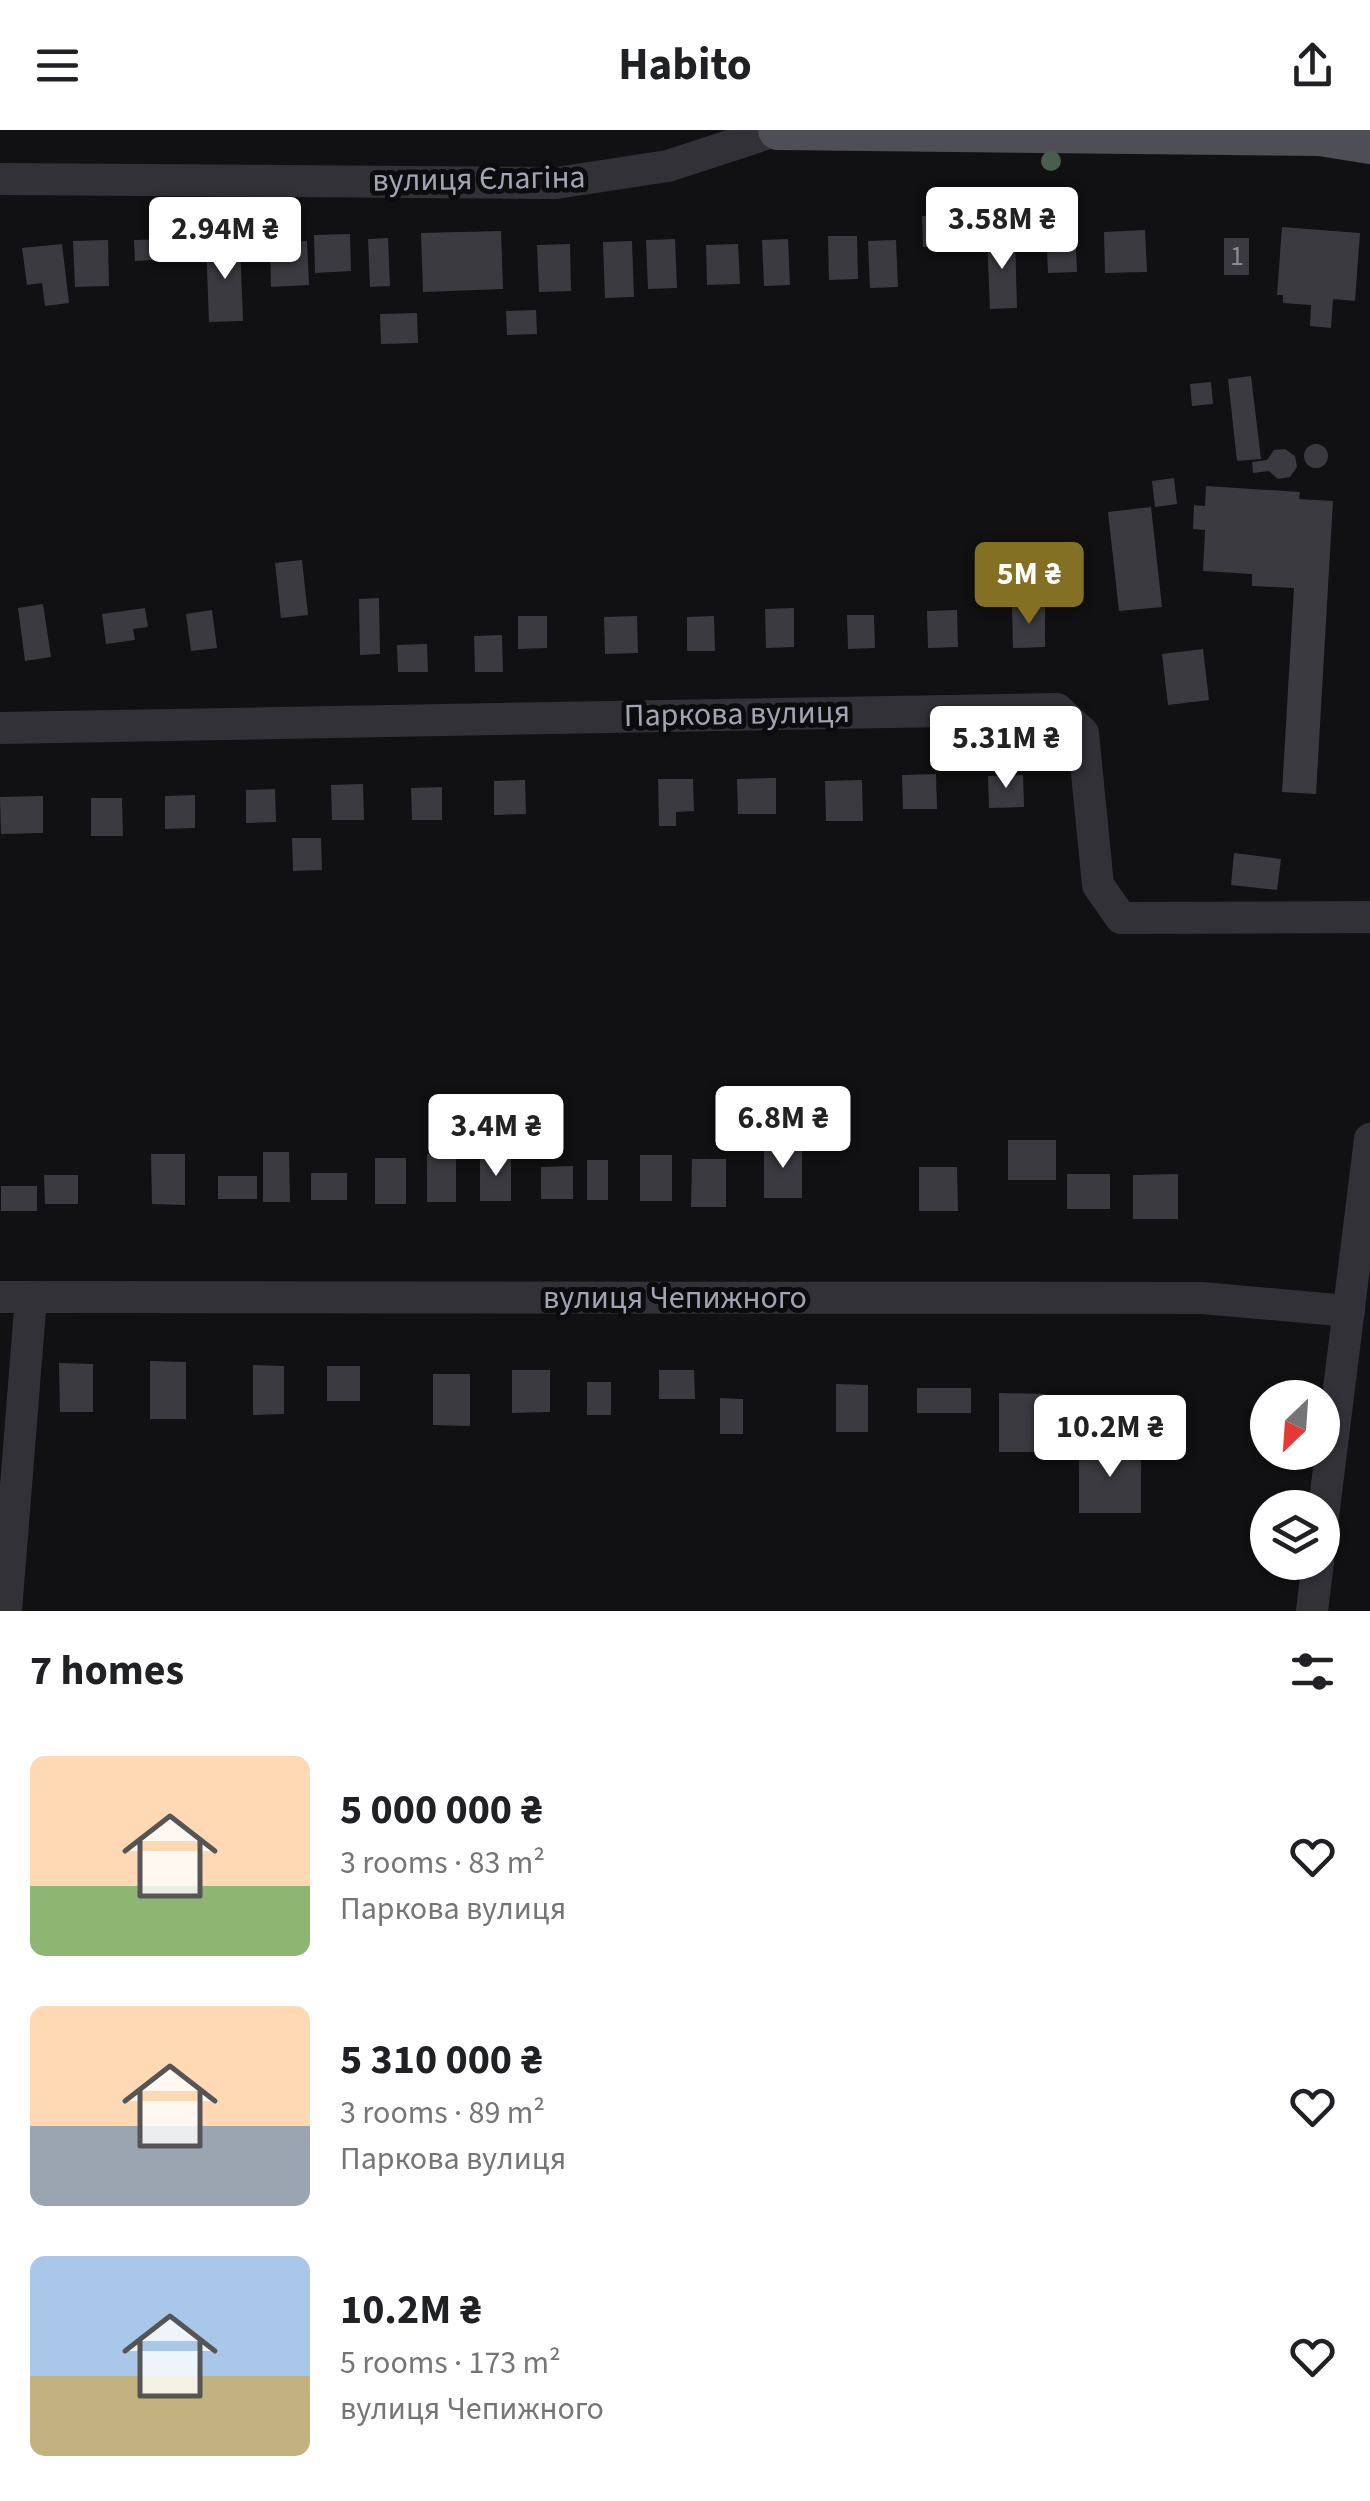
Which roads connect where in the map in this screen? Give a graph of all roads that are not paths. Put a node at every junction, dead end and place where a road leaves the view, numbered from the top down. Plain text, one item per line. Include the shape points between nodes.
1 (778, 130) edge
2 (1056, 132) edge
3 (1370, 144) edge
4 (0, 180) edge
5 (0, 728) edge
6 (1370, 918) edge
7 (1370, 1140) edge
8 (15, 1297) edge
9 (1349, 1311) junction
10 (1326, 1490) edge
11 (1316, 1580) edge
12 (6, 1611) edge
13 (1312, 1611) edge

1 - 2 main road, вулиця Єлагіна
1 - 4 street, вулиця Єлагіна via 668,166 556,183
2 - 3 main road, вулиця Єлагіна via 1320,136
5 - 6 street, Паркова вулиця via 1057,708 1083,733 1098,885 1121,918
7 - 9 street
8 - 9 street, вулиця Чепижного via 1202,1298
8 - 12 street
9 - 10 street
11 - 13 street

